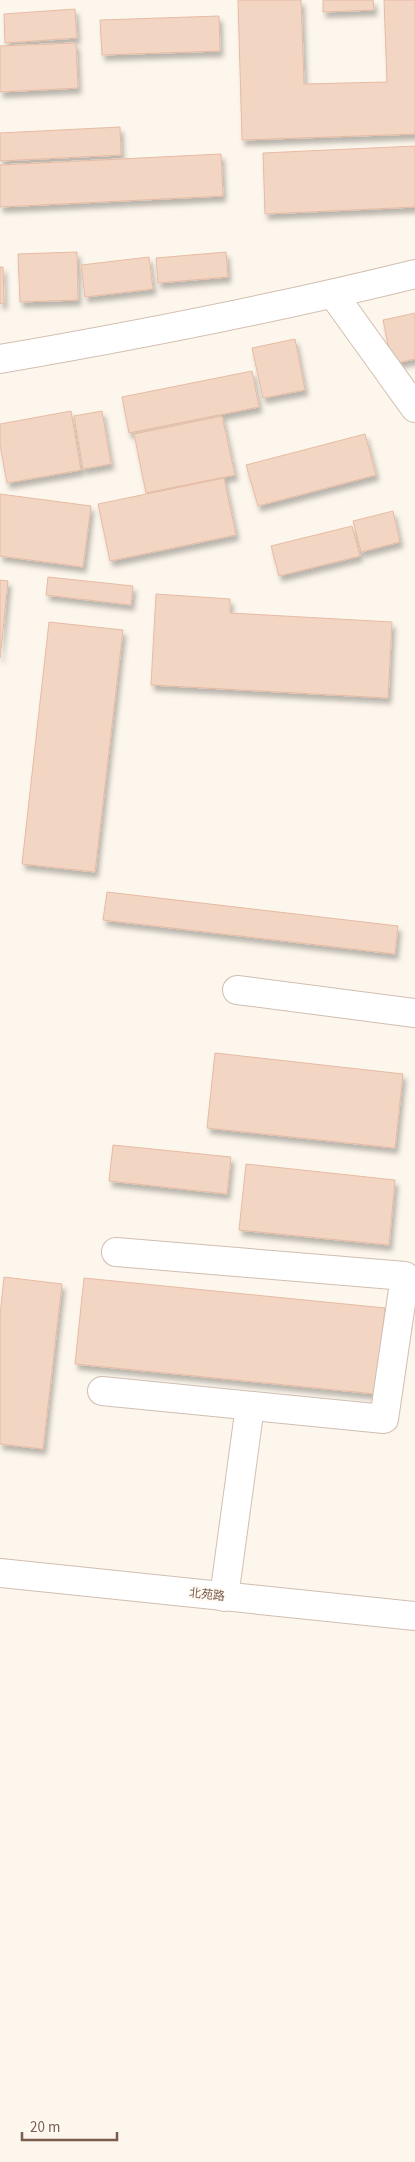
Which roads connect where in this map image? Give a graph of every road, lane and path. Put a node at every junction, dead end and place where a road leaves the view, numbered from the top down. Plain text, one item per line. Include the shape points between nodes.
1 (415, 274) edge
2 (333, 294) junction
3 (0, 359) edge
4 (415, 408) edge
5 (237, 990) dead end
6 (415, 1013) edge
7 (116, 1252) dead end
8 (102, 1391) dead end
9 (250, 1406) junction
10 (0, 1573) edge
11 (224, 1597) junction
12 (415, 1616) edge

1 - 2 street
2 - 3 street via 141,335
2 - 4 street
5 - 6 street
7 - 9 street via 405,1276 384,1419
8 - 9 street
9 - 11 street
10 - 11 street, 北苑路
11 - 12 street, 北苑路

